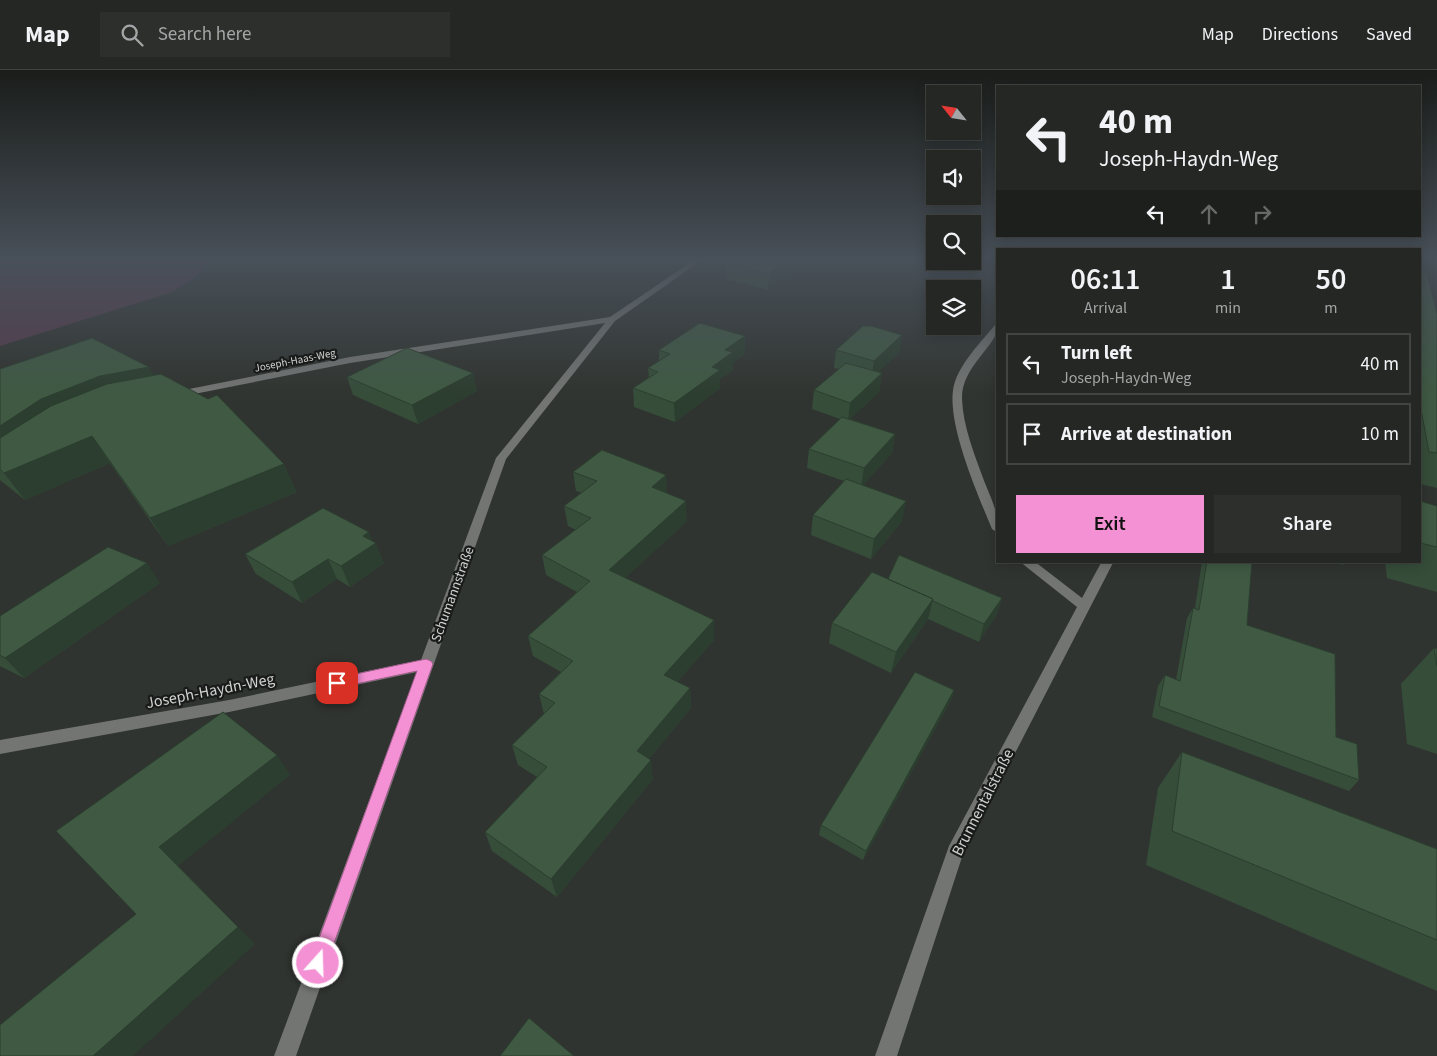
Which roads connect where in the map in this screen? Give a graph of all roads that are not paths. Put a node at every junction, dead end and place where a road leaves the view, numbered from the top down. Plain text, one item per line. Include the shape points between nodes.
1 (634, 304) edge
2 (612, 319) junction
3 (996, 330) edge
4 (167, 396) edge
5 (996, 524) edge
6 (1028, 563) edge
7 (1107, 563) edge
8 (1084, 606) junction
9 (426, 664) junction
10 (0, 747) edge
11 (285, 1056) edge
12 (886, 1056) edge

1 - 2 street, Schumannstraße
2 - 4 street, Joseph-Haas-Weg via 350,360
2 - 9 street, Schumannstraße via 501,458
3 - 5 street via 969,364 958,387 968,454
6 - 8 street
7 - 8 street, Brunnentalstraße
8 - 12 street, Brunnentalstraße via 955,852
9 - 10 street, Joseph-Haydn-Weg via 229,706
9 - 11 street, Schumannstraße

